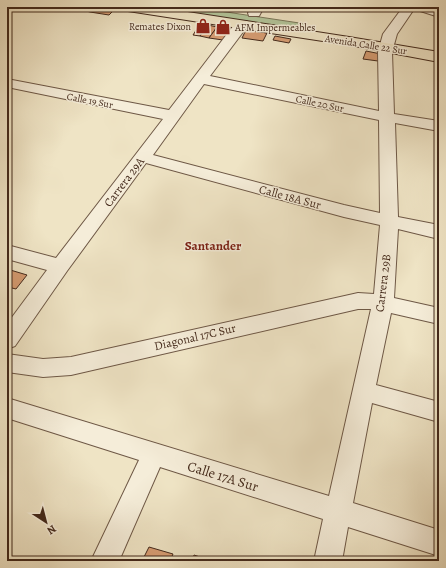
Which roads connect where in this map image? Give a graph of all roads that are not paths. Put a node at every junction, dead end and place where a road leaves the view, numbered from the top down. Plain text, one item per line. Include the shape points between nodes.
1 (128, 7) edge
2 (212, 7) edge
3 (409, 7) edge
4 (419, 7) edge
5 (439, 13) edge
6 (251, 15) edge
7 (388, 41) junction
8 (439, 43) edge
9 (439, 57) edge
10 (201, 79) junction
11 (7, 83) edge
12 (173, 116) junction
13 (386, 117) junction
14 (439, 126) edge
15 (142, 157) junction
16 (389, 222) junction
17 (439, 232) edge
18 (7, 252) edge
19 (60, 266) junction
20 (383, 303) junction
21 (439, 316) edge
22 (7, 340) edge
23 (7, 363) edge
24 (363, 391) junction
25 (7, 408) edge
26 (439, 412) edge
27 (154, 454) junction
28 (339, 511) junction
29 (439, 543) edge
30 (105, 561) edge
31 (328, 561) edge

1 - 6 main road, Avenida Calle 22 Sur
2 - 6 main road, Avenida Calle 22 Sur
3 - 7 street
4 - 5 street
6 - 7 main road, Avenida Calle 22 Sur
6 - 10 street, Carrera 29A
7 - 8 main road, Avenida Calle 22 Sur
7 - 9 main road, Avenida Calle 22 Sur
7 - 13 street, Carrera 29B
10 - 12 street, Carrera 29A
10 - 13 street, Calle 20 Sur
11 - 12 street, Calle 19 Sur
12 - 15 street, Carrera 29A
13 - 14 street, Calle 20 Sur
13 - 16 street, Carrera 29B
15 - 16 street, Calle 18A Sur
15 - 19 street, Carrera 29A
16 - 17 street, Calle 18A Sur
16 - 20 street, Carrera 29B
18 - 19 street
19 - 22 street, Carrera 29A
20 - 21 street, Diagonal 17C Sur
20 - 23 street, Diagonal 17C Sur via 358,301 343,304 71,366 44,368
20 - 24 street, Carrera 29B
24 - 26 street
24 - 28 street, Carrera 29B
25 - 27 street, Calle 17A Sur
27 - 28 street, Calle 17A Sur
27 - 30 street
28 - 29 street, Calle 17A Sur
28 - 31 street, Carrera 29B

